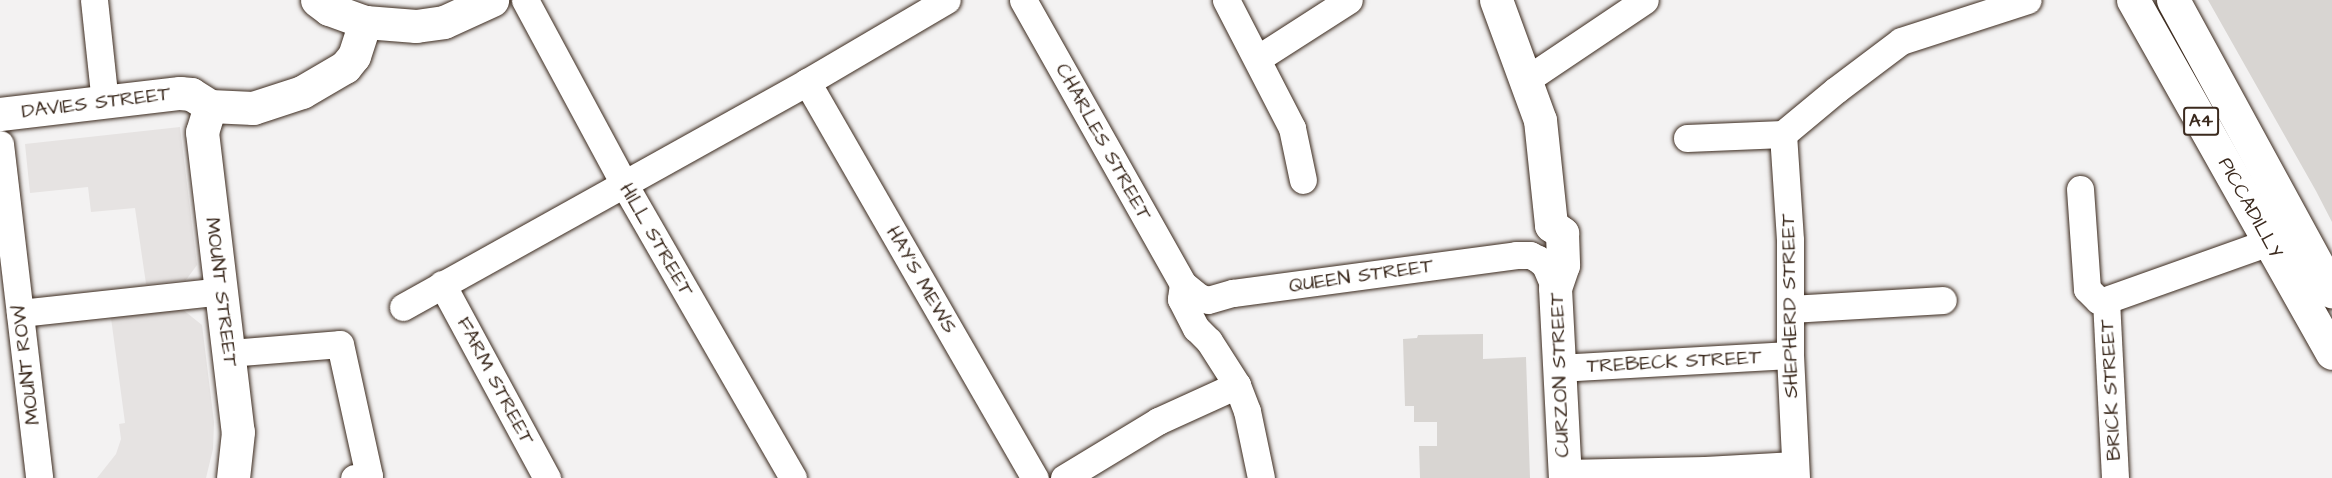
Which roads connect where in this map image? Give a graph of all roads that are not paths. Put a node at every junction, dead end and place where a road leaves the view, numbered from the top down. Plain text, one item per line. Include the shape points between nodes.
1 (93, 0) edge
2 (317, 0) edge
3 (492, 0) edge
4 (525, 0) edge
5 (947, 0) edge
6 (1023, 0) edge
7 (1226, 0) edge
8 (1349, 0) edge
9 (1496, 0) edge
10 (1645, 0) edge
11 (2028, 0) edge
12 (2133, 0) edge
13 (2173, 0) edge
14 (364, 22) junction
15 (1257, 59) junction
16 (1526, 80) junction
17 (807, 82) junction
18 (105, 103) junction
19 (210, 106) junction
20 (0, 114) edge
21 (1783, 134) junction
22 (1687, 138) dead end
23 (0, 144) edge
24 (1303, 180) dead end
25 (624, 184) junction
26 (2080, 189) dead end
27 (2289, 209) junction
28 (1551, 225) junction
29 (2269, 242) junction
30 (1516, 255) junction
31 (442, 284) junction
32 (1184, 284) junction
33 (1554, 288) junction
34 (221, 291) junction
35 (2332, 292) edge
36 (1208, 300) junction
37 (1943, 300) dead end
38 (2106, 300) junction
39 (403, 307) dead end
40 (1791, 309) junction
41 (20, 313) junction
42 (1209, 341) junction
43 (229, 353) junction
44 (2332, 353) edge
45 (1790, 355) junction
46 (1558, 369) junction
47 (1237, 385) junction
48 (1796, 472) edge
49 (1706, 474) edge
50 (1564, 475) edge
51 (39, 478) edge
52 (233, 478) edge
53 (354, 478) edge
54 (547, 478) edge
55 (793, 478) edge
56 (1035, 478) edge
57 (1064, 478) edge
58 (1261, 478) edge
59 (2115, 478) edge

1 - 18 street
2 - 14 street via 328,9
3 - 14 street via 444,22 416,26
4 - 25 street, HILL STREET
5 - 17 street
6 - 32 street, CHARLES STREET
7 - 15 street
8 - 15 street
9 - 16 street, CURZON STREET
10 - 16 street
11 - 21 street via 1901,41
12 - 29 street, PICCADILLY / A4
13 - 27 street, PICCADILLY / A4
14 - 19 street, DAVIES STREET via 351,62 329,79 253,108
15 - 24 street via 1292,128
16 - 28 street, CURZON STREET via 1540,120
17 - 25 street
17 - 56 street, HAY'S MEWS
18 - 19 street, DAVIES STREET via 180,93 191,94
18 - 20 street, DAVIES STREET
19 - 34 street, MOUNT STREET via 202,132
21 - 22 street
21 - 40 street, SHEPHERD STREET
23 - 41 street, MOUNT ROW
25 - 31 street
25 - 55 street, HILL STREET
26 - 38 street via 2087,289 2098,300
27 - 29 street via 2285,230
27 - 35 street, PICCADILLY / A4
28 - 30 street, QUEEN STREET
28 - 33 street, CURZON STREET via 1562,233 1563,264
29 - 38 street, BRICK STREET
29 - 44 street, PICCADILLY / A4
30 - 33 street, QUEEN STREET via 1538,259
30 - 36 street, QUEEN STREET via 1233,293
31 - 39 street
31 - 54 street, FARM STREET
32 - 36 street, CHARLES STREET via 1198,297
32 - 42 street, CHARLES STREET via 1181,299 1198,331
33 - 46 street, CURZON STREET
34 - 41 street
34 - 43 street, MOUNT STREET
36 - 42 street, CHARLES STREET
37 - 40 street
38 - 59 street, BRICK STREET
40 - 45 street, SHEPHERD STREET
41 - 51 street, MOUNT ROW
42 - 47 street, CHARLES STREET
43 - 52 street, MOUNT STREET via 238,432
43 - 53 street via 340,344 369,476
45 - 46 street, TREBECK STREET
45 - 48 street, SHEPHERD STREET
46 - 50 street, CURZON STREET
47 - 57 street via 1158,422
47 - 58 street, CHARLES STREET via 1247,411
48 - 49 street
49 - 50 street

